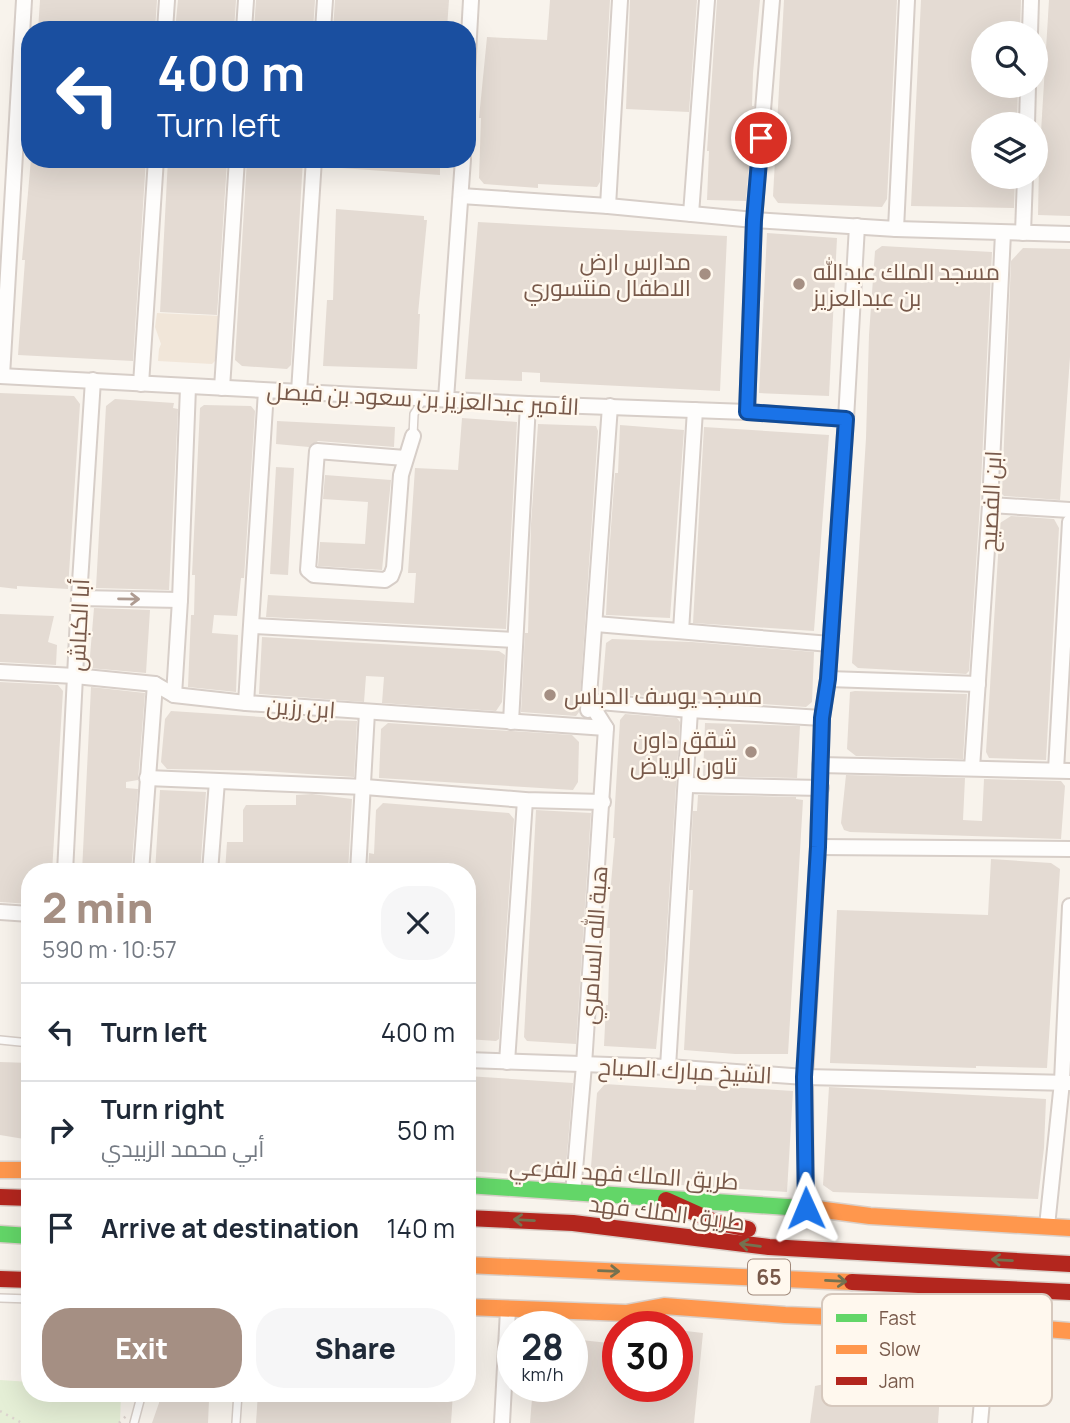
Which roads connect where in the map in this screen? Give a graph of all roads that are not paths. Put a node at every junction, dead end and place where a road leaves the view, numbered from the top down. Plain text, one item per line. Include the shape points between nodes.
1 (24, 0) edge
2 (167, 0) edge
3 (246, 0) edge
4 (325, 0) edge
5 (471, 0) edge
6 (620, 0) edge
7 (707, 0) edge
8 (772, 0) edge
9 (908, 0) edge
10 (1031, 0) edge
11 (23, 21) edge
12 (166, 21) edge
13 (245, 21) edge
14 (324, 21) edge
15 (470, 21) edge
16 (1030, 21) edge
17 (21, 49) edge
18 (155, 168) edge
19 (236, 168) edge
20 (313, 168) edge
21 (463, 168) edge
22 (1025, 189) edge
23 (461, 196) junction
24 (608, 206) junction
25 (691, 215) junction
26 (754, 220) junction
27 (857, 226) junction
28 (897, 229) junction
29 (1003, 233) junction
30 (1023, 233) junction
31 (1070, 234) edge
32 (1, 376) edge
33 (93, 380) junction
34 (141, 384) junction
35 (188, 387) junction
36 (222, 388) junction
37 (266, 391) junction
38 (299, 392) junction
39 (424, 398) junction
40 (446, 399) junction
41 (528, 404) junction
42 (610, 406) junction
43 (695, 410) junction
44 (747, 412) junction
45 (846, 419) junction
46 (413, 436) joint
47 (405, 458) junction
48 (990, 505) junction
49 (1070, 510) edge
50 (1070, 522) edge
51 (79, 598) junction
52 (180, 600) junction
53 (596, 624) junction
54 (252, 626) junction
55 (681, 631) junction
56 (1067, 639) edge
57 (514, 640) junction
58 (830, 644) junction
59 (0, 673) edge
60 (75, 676) junction
61 (828, 679) junction
62 (155, 684) junction
63 (978, 684) junction
64 (174, 695) junction
65 (589, 701) junction
66 (246, 703) junction
67 (690, 710) junction
68 (368, 712) junction
69 (822, 718) junction
70 (511, 722) junction
71 (588, 726) junction
72 (606, 728) junction
73 (1064, 729) edge
74 (820, 765) junction
75 (972, 768) junction
76 (1063, 770) edge
77 (147, 778) junction
78 (217, 781) junction
79 (687, 785) junction
80 (365, 787) junction
81 (821, 788) junction
82 (525, 800) junction
83 (603, 802) junction
84 (818, 847) junction
85 (1070, 849) edge
86 (65, 863) edge
87 (142, 863) edge
88 (211, 863) edge
89 (359, 863) edge
90 (1070, 906) edge
91 (0, 912) edge
92 (21, 913) edge
93 (0, 1040) edge
94 (21, 1041) edge
95 (476, 1060) edge
96 (507, 1062) junction
97 (584, 1065) junction
98 (668, 1067) junction
99 (804, 1077) junction
100 (1066, 1082) edge
101 (0, 1170) edge
102 (21, 1170) edge
103 (476, 1186) edge
104 (573, 1193) junction
105 (0, 1198) edge
106 (21, 1198) edge
107 (666, 1200) junction
108 (806, 1208) junction
109 (476, 1213) edge
110 (476, 1218) edge
111 (491, 1218) junction
112 (1047, 1226) junction
113 (1070, 1228) edge
114 (0, 1234) edge
115 (21, 1235) edge
116 (845, 1251) junction
117 (1070, 1264) edge
118 (476, 1265) edge
119 (0, 1266) edge
120 (21, 1274) edge
121 (21, 1278) edge
122 (0, 1279) edge
123 (1070, 1292) edge
124 (0, 1298) edge
125 (21, 1299) edge
126 (476, 1308) edge
127 (508, 1310) junction
128 (822, 1315) edge
129 (1052, 1330) edge
130 (1070, 1332) edge
131 (140, 1402) edge
132 (237, 1402) edge
133 (134, 1423) edge
134 (236, 1423) edge
135 (502, 1423) edge

1 - 11 street
2 - 12 street
3 - 13 street
4 - 14 street
5 - 15 street
6 - 24 street
7 - 25 street
8 - 26 street
9 - 28 street
10 - 16 street
17 - 32 street
18 - 34 street
19 - 36 street
20 - 38 street
21 - 23 street
22 - 30 street
23 - 24 street
23 - 40 street
24 - 25 street
25 - 26 street
26 - 27 street
26 - 44 street
27 - 28 street
27 - 45 street
28 - 29 street
29 - 30 street
29 - 48 street, ابن الفصيح
30 - 31 street
32 - 33 street, الأمير عبدالعزيز بن سعود بن فيصل
33 - 34 street, الأمير عبدالعزيز بن سعود بن فيصل
33 - 51 street, أبا الكباش
34 - 35 street, الأمير عبدالعزيز بن سعود بن فيصل
35 - 36 street, الأمير عبدالعزيز بن سعود بن فيصل
35 - 52 street
36 - 37 street, الأمير عبدالعزيز بن سعود بن فيصل
37 - 38 street, الأمير عبدالعزيز بن سعود بن فيصل
37 - 54 street
38 - 39 street, الأمير عبدالعزيز بن سعود بن فيصل
39 - 40 street, الأمير عبدالعزيز بن سعود بن فيصل
39 - 46 lane via 414,414
40 - 41 street, الأمير عبدالعزيز بن سعود بن فيصل
41 - 42 street, الأمير عبدالعزيز بن سعود بن فيصل
41 - 57 street
42 - 43 street, الأمير عبدالعزيز بن سعود بن فيصل
42 - 53 street
43 - 44 street, الأمير عبدالعزيز بن سعود بن فيصل
43 - 55 street
44 - 45 street, الأمير عبدالعزيز بن سعود بن فيصل
45 - 58 street
46 - 47 street
47 - 47 street via 391,576 385,580 310,572 317,451
48 - 49 street
48 - 63 street, ابن الفصيح
50 - 56 street
51 -> 52 street
51 - 60 street, أبا الكباش
52 - 64 street
53 - 55 street
53 - 65 street
54 - 57 street
54 - 66 street
55 - 58 street
56 - 73 street
57 - 70 street
58 - 61 street
59 - 60 street, ابن رزين
60 - 62 street, ابن رزين
60 - 86 street, أبا الكباش
61 - 63 street
61 - 69 street
62 - 64 street, ابن رزين
62 - 77 street
63 - 75 street, ابن الفصيح
64 - 66 street, ابن رزين
65 - 67 street
65 - 71 street
65 - 72 street
66 - 68 street, ابن رزين
67 - 69 street
67 - 79 street
68 - 70 street, ابن رزين
68 - 80 street
69 - 74 street
70 - 71 street, ابن رزين
71 - 72 street, ابن رزين
72 - 83 street, هبة الله السامري
73 - 76 street
74 - 75 street
74 - 81 street
75 - 76 street
77 - 78 street
77 - 87 street
78 - 80 street
78 - 88 street
79 - 81 street
79 - 98 street
80 - 82 street
80 - 89 street
81 - 84 street
82 - 83 street
82 - 96 street
83 - 97 street, هبة الله السامري
84 - 85 street
84 - 99 street
90 - 100 street
91 - 92 street
93 - 94 lane
95 - 96 street, الشيخ مبارك الصباح
96 - 97 street, الشيخ مبارك الصباح
97 - 98 street, الشيخ مبارك الصباح
97 - 104 street, هبة الله السامري
98 - 99 street, الشيخ مبارك الصباح
99 - 100 street, الشيخ مبارك الصباح
99 - 108 street
100 - 112 street
101 - 102 main road
103 - 104 main road, طريق الملك فهد الفرعي
104 - 107 main road, طريق الملك فهد الفرعي
105 - 106 main road
107 - 108 main road, طريق الملك فهد الفرعي
107 - 116 main road via 715,1222 797,1236
108 - 112 main road, طريق الملك فهد الفرعي
109 - 111 main road
110 - 111 main road, طريق الملك فهد / 65
116 -> 111 main road, طريق الملك فهد / 65
112 - 113 main road, طريق الملك فهد الفرعي
114 - 115 main road
117 -> 116 main road, طريق الملك فهد / 65
118 -> 123 main road, 65
119 - 120 main road
121 - 122 main road
124 - 125 lane
126 - 127 main road
127 - 128 main road via 626,1313 664,1306
127 - 135 street
129 - 130 main road
131 - 133 lane
132 - 134 lane

